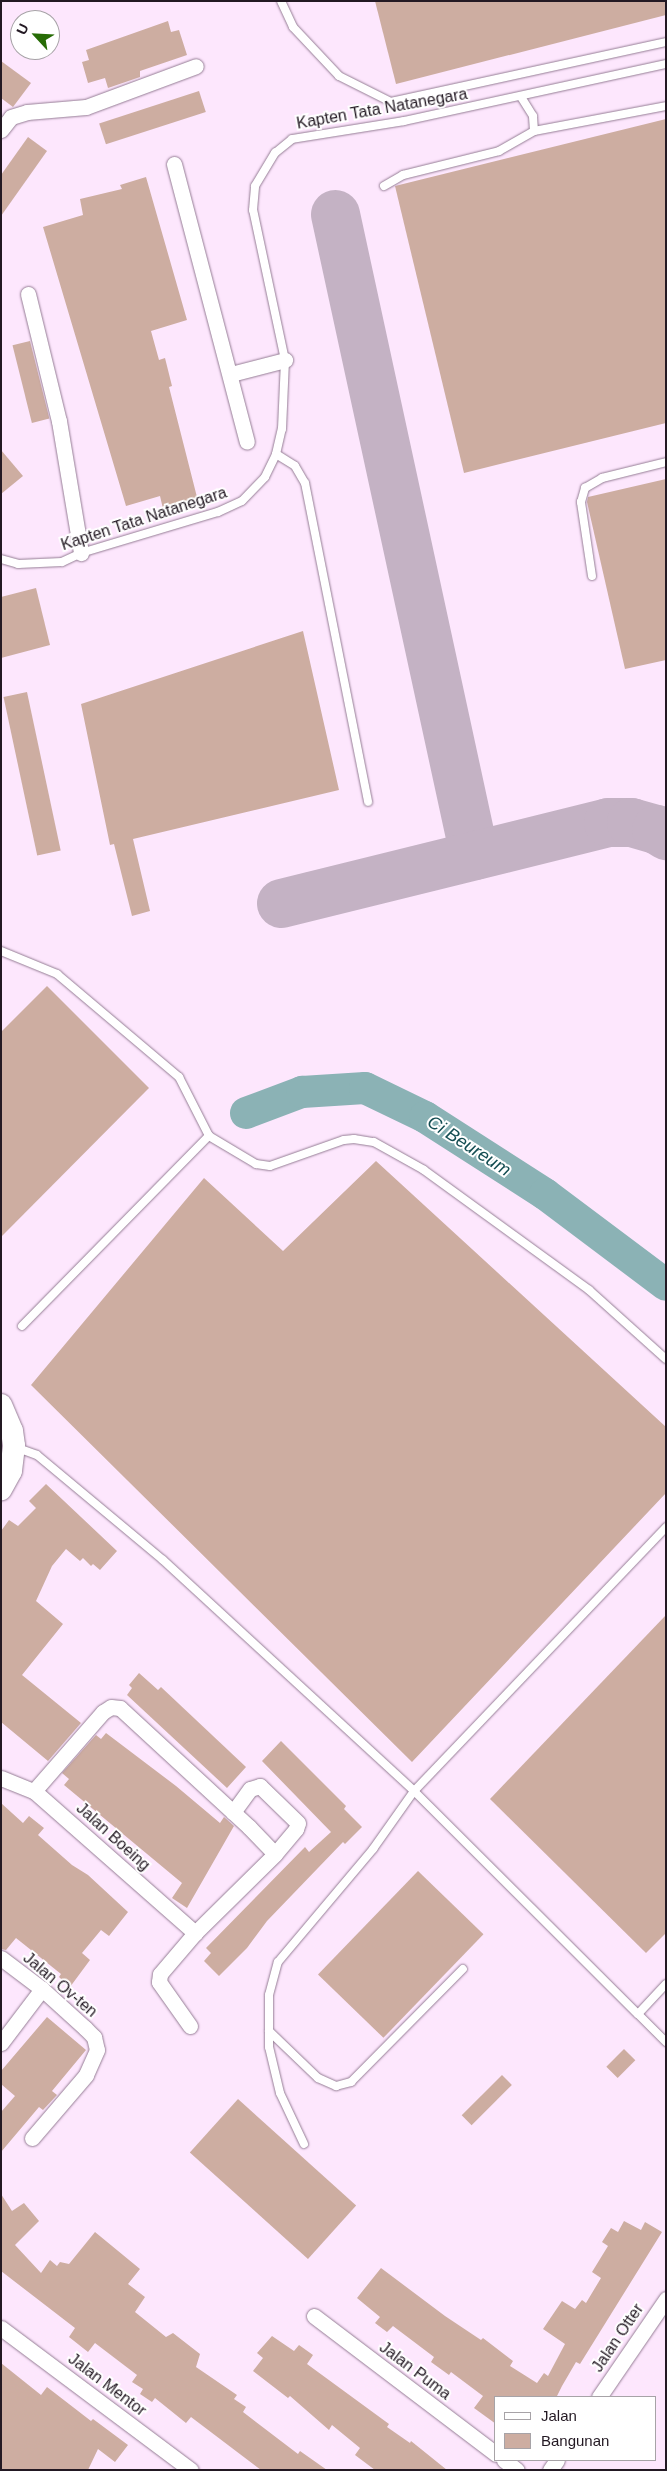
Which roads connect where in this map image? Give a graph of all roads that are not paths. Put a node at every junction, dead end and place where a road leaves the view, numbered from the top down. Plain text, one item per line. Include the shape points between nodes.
1 (281, 1) edge
2 (666, 42) edge
3 (666, 64) edge
4 (196, 66) dead end
5 (521, 97) junction
6 (666, 106) edge
7 (6, 114) edge
8 (1, 130) edge
9 (534, 131) junction
10 (174, 164) dead end
11 (384, 186) dead end
12 (28, 294) dead end
13 (286, 360) junction
14 (231, 374) junction
15 (248, 442) dead end
16 (276, 454) junction
17 (666, 462) edge
18 (81, 553) junction
19 (1, 559) edge
20 (592, 576) dead end
21 (368, 802) dead end
22 (1, 951) edge
23 (209, 1136) junction
24 (22, 1326) dead end
25 (666, 1359) edge
26 (1, 1406) edge
27 (14, 1446) junction
28 (1, 1489) edge
29 (666, 1527) edge
30 (1, 1778) edge
31 (34, 1791) junction
32 (414, 1791) junction
33 (233, 1812) junction
34 (276, 1854) junction
35 (195, 1933) junction
36 (1, 1958) edge
37 (463, 1969) dead end
38 (666, 1984) edge
39 (42, 1989) junction
40 (638, 2014) junction
41 (190, 2026) dead end
42 (269, 2031) junction
43 (666, 2042) edge
44 (1, 2043) edge
45 (32, 2138) dead end
46 (304, 2144) dead end
47 (666, 2299) edge
48 (314, 2316) dead end
49 (1, 2328) edge
50 (600, 2396) edge
51 (494, 2452) edge
52 (505, 2461) edge
53 (192, 2470) edge
54 (517, 2470) edge

1 - 2 lane via 293,27 339,76 391,102
3 - 5 lane, Kapten Tata Natanegara
4 - 7 street via 86,107
5 - 9 lane via 533,116
5 - 13 lane, Kapten Tata Natanegara via 292,139 275,153 256,186 253,210
6 - 9 lane
7 - 8 street
9 - 11 lane via 499,151 403,175
10 - 14 street
12 - 18 street via 59,421
13 - 14 street
13 - 16 lane, Kapten Tata Natanegara via 282,429
14 - 15 street
16 - 18 lane, Kapten Tata Natanegara via 265,477 242,500 218,512
16 - 21 lane via 295,466 305,483
17 - 20 lane via 602,478 585,488 581,502
18 - 19 lane, Kapten Tata Natanegara via 62,562 18,564
22 - 23 lane via 57,974 179,1077
23 - 24 lane
23 - 25 lane via 256,1164 270,1166 344,1140 374,1142 424,1170 589,1290
26 - 27 main road via 12,1431
27 - 28 main road via 11,1471
27 - 32 lane via 37,1454 163,1560
29 - 32 lane
30 - 31 street, Jalan Boeing
31 - 33 street via 103,1712 111,1707 120,1708
31 - 35 street, Jalan Boeing
32 - 40 lane
32 - 42 lane via 373,1849 278,1962 268,1995
33 - 34 street
33 - 34 street via 250,1789 260,1786 295,1818 298,1823 296,1829
34 - 35 street
35 - 41 street via 164,1968 159,1982
36 - 39 street, Jalan Ov-ten
37 - 42 lane via 351,2082 336,2086 318,2078
38 - 40 lane
39 - 44 street
39 - 45 street, Jalan Ov-ten via 94,2037 97,2050 86,2075
40 - 43 lane
42 - 46 lane via 269,2046 280,2093
47 - 50 street, Jalan Otter
48 - 51 street, Jalan Puma
49 - 53 street, Jalan Mentor
52 - 54 street

